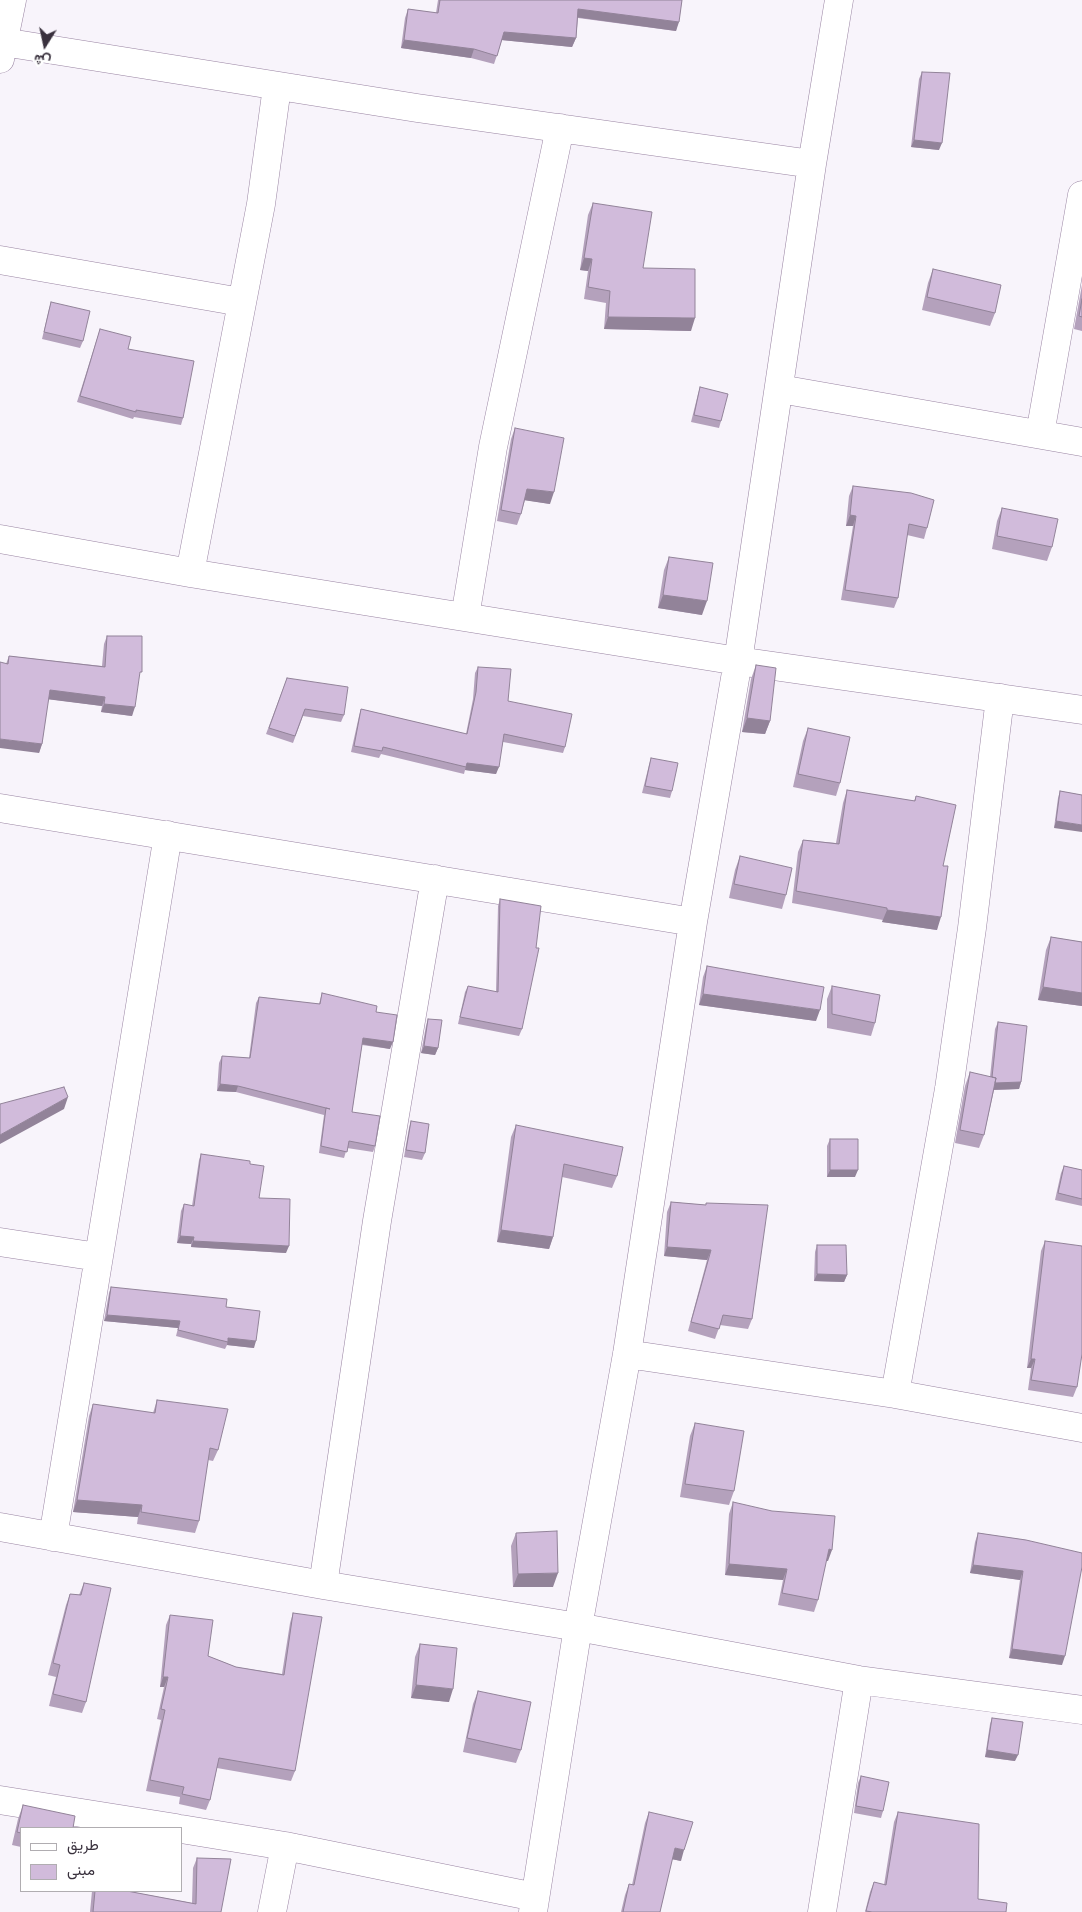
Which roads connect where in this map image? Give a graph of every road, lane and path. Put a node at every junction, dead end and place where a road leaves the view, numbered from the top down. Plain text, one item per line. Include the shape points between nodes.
1 (12, 0) edge
2 (839, 0) edge
3 (2, 51) edge
4 (278, 87) junction
5 (560, 128) junction
6 (812, 164) junction
7 (1082, 194) edge
8 (0, 260) edge
9 (241, 302) junction
10 (780, 389) junction
11 (1040, 434) junction
12 (1082, 442) edge
13 (0, 539) edge
14 (190, 573) junction
15 (465, 617) junction
16 (738, 661) junction
17 (1000, 698) junction
18 (1082, 710) edge
19 (0, 808) edge
20 (168, 835) junction
21 (435, 879) junction
22 (693, 922) junction
23 (0, 1242) edge
24 (98, 1257) junction
25 (628, 1354) junction
26 (895, 1394) junction
27 (1082, 1428) edge
28 (0, 1527) edge
29 (53, 1537) junction
30 (323, 1585) junction
31 (578, 1627) junction
32 (858, 1680) junction
33 (1082, 1710) edge
34 (0, 1800) edge
35 (0, 1804) edge
36 (170, 1827) edge
37 (182, 1829) edge
38 (285, 1846) junction
39 (534, 1904) edge
40 (272, 1912) edge
41 (822, 1912) edge

1 - 3 street
2 - 6 street
3 - 4 street
4 - 5 street
4 - 9 street via 261,204
5 - 6 street
5 - 15 street via 493,447
6 - 10 street
7 - 11 street
8 - 9 street
9 - 14 street
10 - 11 street
10 - 16 street
11 - 12 street
13 - 14 street
14 - 15 street
15 - 16 street
16 - 17 street
16 - 22 street
17 - 18 street
17 - 26 street via 952,1070
19 - 20 street
20 - 21 street
20 - 24 street
21 - 22 street
21 - 30 street via 377,1221
22 - 25 street
23 - 24 street
24 - 29 street
25 - 26 street
25 - 31 street
26 - 27 street
28 - 29 street
29 - 30 street
30 - 31 street
31 - 32 street
31 - 39 street
32 - 33 street
32 - 41 street
34 - 35 street
34 - 36 street
37 - 38 street
38 - 39 street
38 - 40 street

